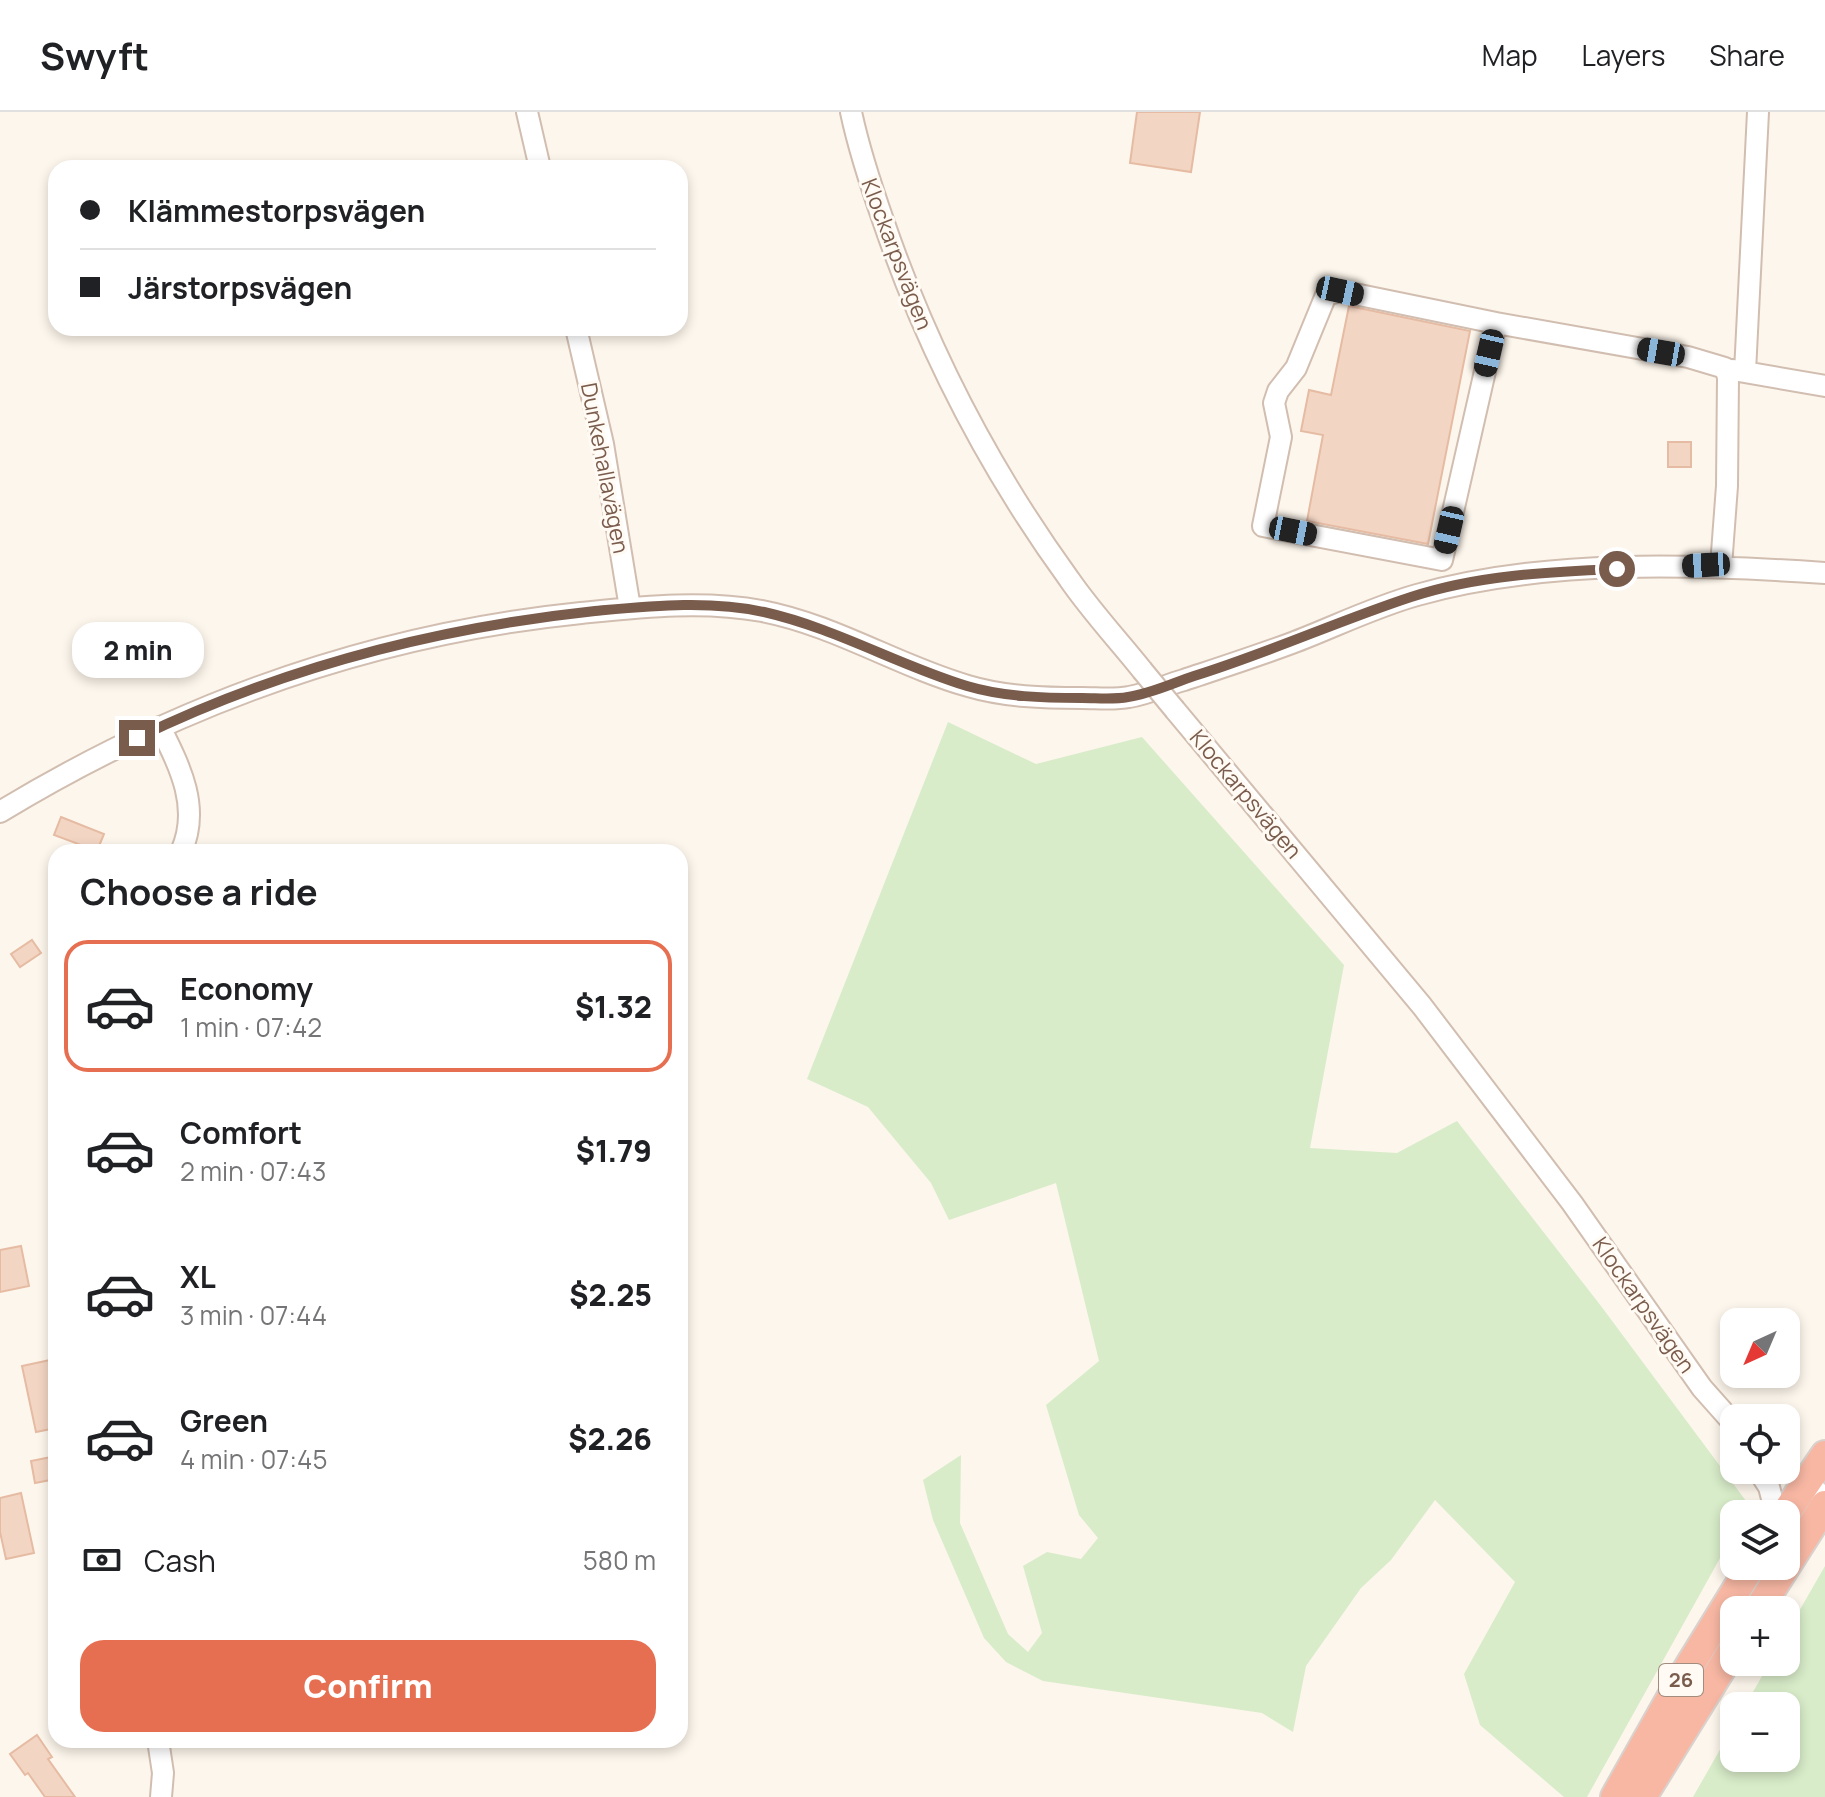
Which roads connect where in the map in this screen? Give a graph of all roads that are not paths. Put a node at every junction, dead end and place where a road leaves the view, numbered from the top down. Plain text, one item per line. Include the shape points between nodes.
1 (527, 112) edge
2 (851, 112) edge
3 (1758, 112) edge
4 (538, 160) edge
5 (1496, 323) junction
6 (578, 336) edge
7 (1735, 370) junction
8 (1825, 386) edge
9 (1721, 566) junction
10 (1825, 573) edge
11 (630, 608) junction
12 (160, 727) junction
13 (0, 812) edge
14 (185, 844) edge
15 (1720, 1410) edge
16 (1825, 1455) edge
17 (1806, 1483) edge
18 (1794, 1500) edge
19 (1825, 1505) edge
20 (1742, 1580) edge
21 (1767, 1596) edge
22 (1720, 1671) edge
23 (159, 1748) edge
24 (161, 1797) edge
25 (1615, 1797) edge
26 (1642, 1797) edge

1 - 4 street
2 - 15 street, Klockarpsvägen, bridge via 898,264 935,354 1007,486 1070,581 1448,1040
3 - 7 street
5 - 5 street via 1340,291 1326,295 1296,368 1274,403 1281,437 1263,526 1442,560
5 - 7 street
6 - 11 street, Dunkehallavägen via 603,444
7 - 8 street
7 - 9 street via 1728,377
9 - 10 street
9 - 11 street via 1558,572 1415,595 1128,697 1049,698 970,687 815,626 762,611
11 - 12 street via 520,619 400,642 237,693
12 - 13 street
12 - 14 street via 191,808
16 - 17 highway
17 - 18 highway
19 - 21 highway
20 - 25 highway, 26
22 - 26 highway, 26
23 - 24 street

